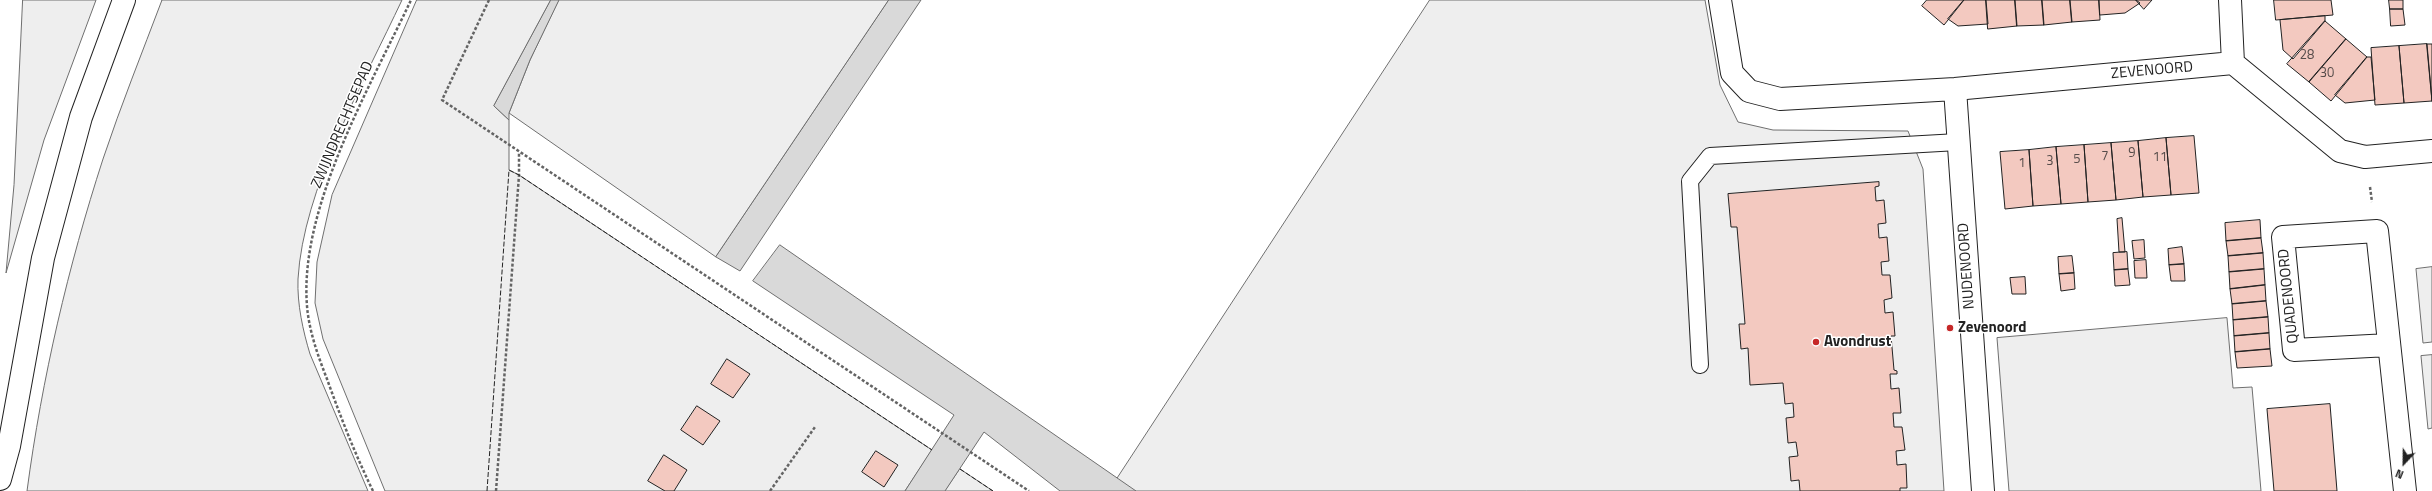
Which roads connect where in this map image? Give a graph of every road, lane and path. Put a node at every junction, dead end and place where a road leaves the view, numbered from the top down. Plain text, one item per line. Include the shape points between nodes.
1 (124, 0) edge
2 (411, 0) edge
3 (489, 0) edge
4 (1720, 0) edge
5 (2230, 0) edge
6 (2234, 64) junction
7 (1955, 89) junction
8 (1958, 142) junction
9 (2432, 151) edge
10 (519, 152) junction
11 (2365, 157) junction
12 (2377, 231) junction
13 (2389, 345) junction
14 (1700, 365) dead end
15 (815, 427) dead end
16 (0, 478) edge
17 (373, 491) edge
18 (496, 491) edge
19 (770, 491) edge
20 (1029, 491) edge
21 (1983, 491) edge
22 (2405, 491) edge

1 - 16 main road via 81,117 43,258 9,446
2 - 17 path, ZWIJNDRECHTSEPAD via 341,149 328,182 310,246 307,306 315,346 349,441
3 - 10 path via 442,100
4 - 7 main road, ZEVENOORD via 1732,73 1749,91 1780,99
5 - 6 main road
6 - 7 main road, ZEVENOORD
6 - 11 main road via 2340,151
7 - 8 main road, NUDENOORD
8 - 14 lane via 1710,156 1690,181
8 - 21 main road, NUDENOORD
9 - 11 main road
10 - 18 path via 519,183
10 - 20 path
11 - 12 path
12 - 13 main road
12 - 13 main road, QUADENOORD via 2283,238 2294,350
13 - 22 main road
15 - 19 path

